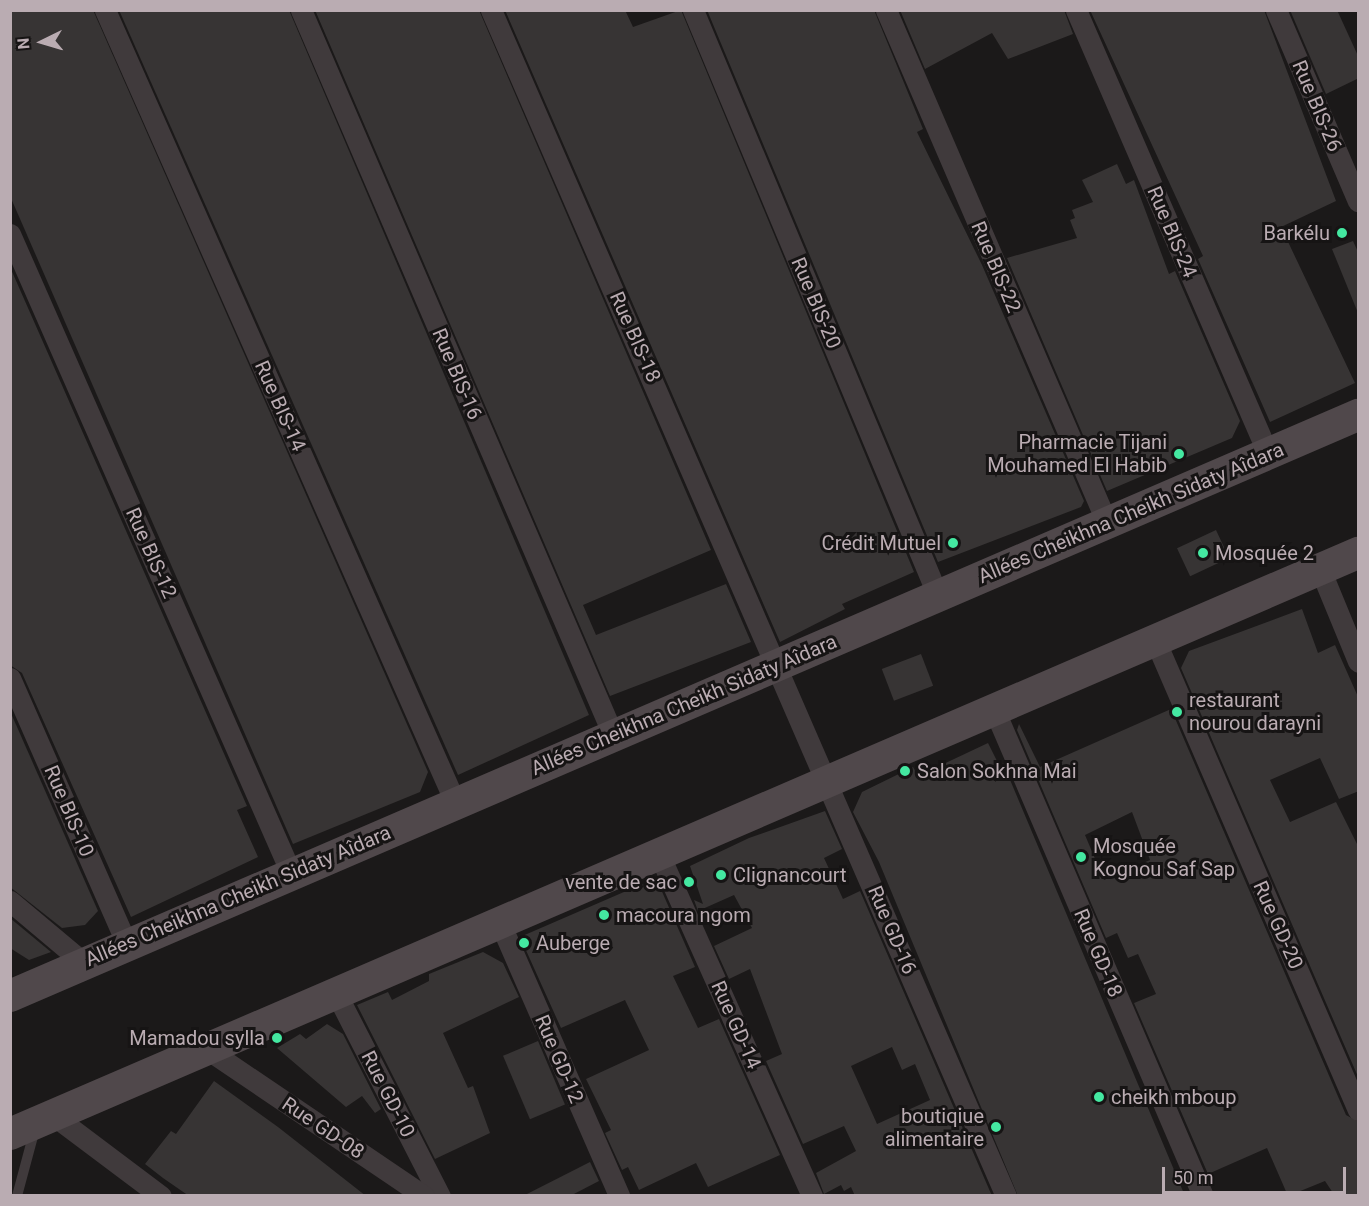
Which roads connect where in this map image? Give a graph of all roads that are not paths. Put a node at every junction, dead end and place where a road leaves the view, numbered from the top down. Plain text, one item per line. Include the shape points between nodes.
1 (105, 10) edge
2 (301, 10) edge
3 (491, 10) edge
4 (693, 10) edge
5 (886, 10) edge
6 (1076, 10) edge
7 (1276, 10) edge
8 (1359, 201) edge
9 (10, 234) edge
10 (1359, 415) edge
11 (1268, 453) junction
12 (1107, 523) junction
13 (1359, 553) edge
14 (1320, 569) junction
15 (938, 596) junction
16 (1155, 640) junction
17 (1359, 661) edge
18 (783, 675) junction
19 (10, 678) edge
20 (994, 709) junction
21 (614, 737) junction
22 (825, 775) junction
23 (455, 802) junction
24 (659, 854) junction
25 (291, 873) junction
26 (10, 901) edge
27 (500, 923) junction
28 (127, 945) junction
29 (84, 963) junction
30 (336, 993) junction
31 (10, 996) edge
32 (215, 1055) junction
33 (1359, 1110) edge
34 (33, 1124) edge
35 (17, 1196) edge
36 (161, 1196) edge
37 (424, 1196) edge
38 (440, 1196) edge
39 (619, 1196) edge
40 (812, 1196) edge
41 (1006, 1196) edge
42 (1203, 1196) edge

1 - 23 street, Rue BIS-14
2 - 21 street, Rue BIS-16
3 - 18 street, Rue BIS-18
4 - 15 street, Rue BIS-20
5 - 12 street, Rue BIS-22
6 - 11 street, Rue BIS-24
7 - 8 street, Rue BIS-26
9 - 25 street, Rue BIS-12
10 - 11 main road, Allées Cheikhna Cheikh Sidaty Aîdara
11 - 12 main road, Allées Cheikhna Cheikh Sidaty Aîdara
12 - 15 main road, Allées Cheikhna Cheikh Sidaty Aîdara
13 - 14 main road
14 - 16 main road
14 - 17 street
15 - 18 main road, Allées Cheikhna Cheikh Sidaty Aîdara
16 - 20 main road
16 - 33 street, Rue GD-20
18 - 21 main road, Allées Cheikhna Cheikh Sidaty Aîdara
18 - 22 street, Rue GD-16
19 - 28 street, Rue BIS-10
20 - 22 main road
20 - 42 street, Rue GD-18
21 - 23 main road, Allées Cheikhna Cheikh Sidaty Aîdara
22 - 24 main road
22 - 41 street, Rue GD-16
23 - 25 main road, Allées Cheikhna Cheikh Sidaty Aîdara
24 - 27 main road
24 - 40 street, Rue GD-14
25 - 28 main road, Allées Cheikhna Cheikh Sidaty Aîdara
26 - 29 street
27 - 30 main road
27 - 39 street, Rue GD-12
28 - 29 main road, Allées Cheikhna Cheikh Sidaty Aîdara
29 - 31 main road, Allées Cheikhna Cheikh Sidaty Aîdara
30 - 32 main road
30 - 38 street, Rue GD-10
32 - 34 main road
32 - 37 street, Rue GD-08
34 - 35 lane
34 - 36 street

